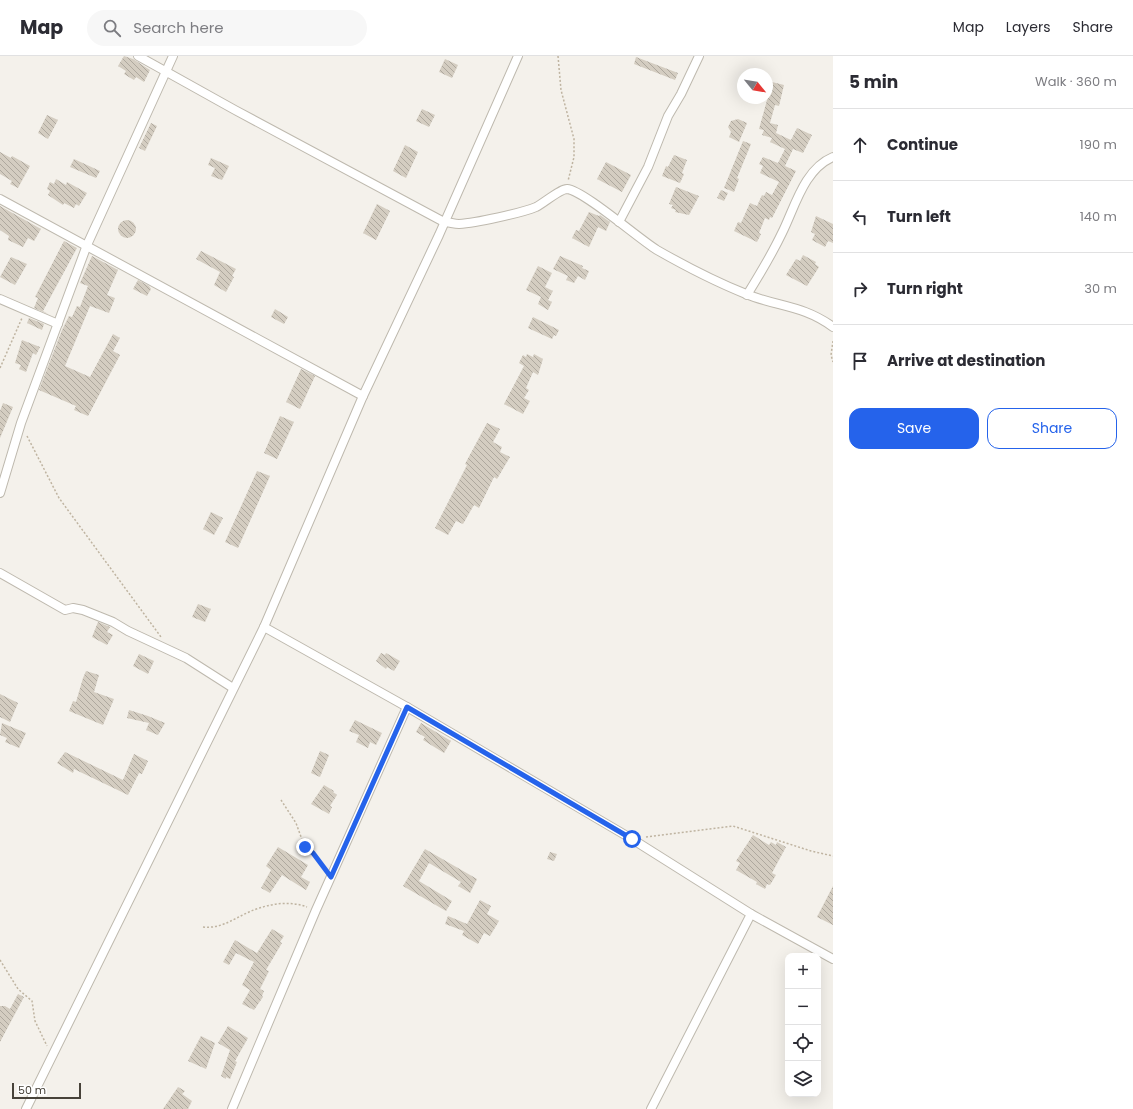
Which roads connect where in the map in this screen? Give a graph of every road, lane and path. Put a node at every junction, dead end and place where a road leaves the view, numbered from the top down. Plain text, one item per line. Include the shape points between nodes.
1 (138, 56) edge
2 (173, 56) edge
3 (518, 56) edge
4 (558, 56) edge
5 (699, 56) edge
6 (167, 71) junction
7 (833, 157) edge
8 (566, 189) junction
9 (0, 199) edge
10 (444, 222) junction
11 (619, 222) junction
12 (87, 245) junction
13 (747, 294) junction
14 (0, 299) edge
15 (26, 310) junction
16 (58, 324) junction
17 (833, 327) edge
18 (833, 342) edge
19 (833, 362) edge
20 (0, 368) edge
21 (363, 396) junction
22 (21, 423) junction
23 (0, 493) edge
24 (0, 573) edge
25 (264, 627) junction
26 (168, 648) junction
27 (233, 688) junction
28 (407, 707) junction
29 (281, 800) dead end
30 (632, 839) junction
31 (833, 856) edge
32 (331, 877) junction
33 (316, 910) junction
34 (751, 914) junction
35 (202, 927) dead end
36 (833, 959) edge
37 (0, 960) edge
38 (52, 1056) junction
39 (26, 1109) edge
40 (232, 1109) edge
41 (651, 1109) edge

1 - 6 street
2 - 6 street
3 - 10 street
4 - 8 path via 561,90 575,145
5 - 11 street via 668,116 648,167
6 - 10 street
6 - 12 street
7 - 13 street via 820,165 809,177 769,258
8 - 10 street via 531,209 464,223
8 - 11 street via 578,193
9 - 12 street
10 - 21 street
11 - 13 street via 663,254
12 - 16 street
12 - 21 street
13 - 17 street via 801,309
14 - 15 street
15 - 16 street
15 - 20 path
16 - 22 street
18 - 19 path
21 - 25 street
22 - 23 street
22 - 26 path via 59,498
24 - 26 street via 65,610 83,610
25 - 27 street
25 - 28 street
26 - 27 street
27 - 38 street
28 - 30 street
28 - 32 street
29 - 32 path via 296,823 304,845
30 - 31 path via 733,826
30 - 34 street
32 - 33 street
33 - 35 path via 296,903 275,905 250,912 219,926
33 - 40 street
34 - 36 street
34 - 41 street
37 - 38 path via 18,989 32,1001 35,1021
38 - 39 street

